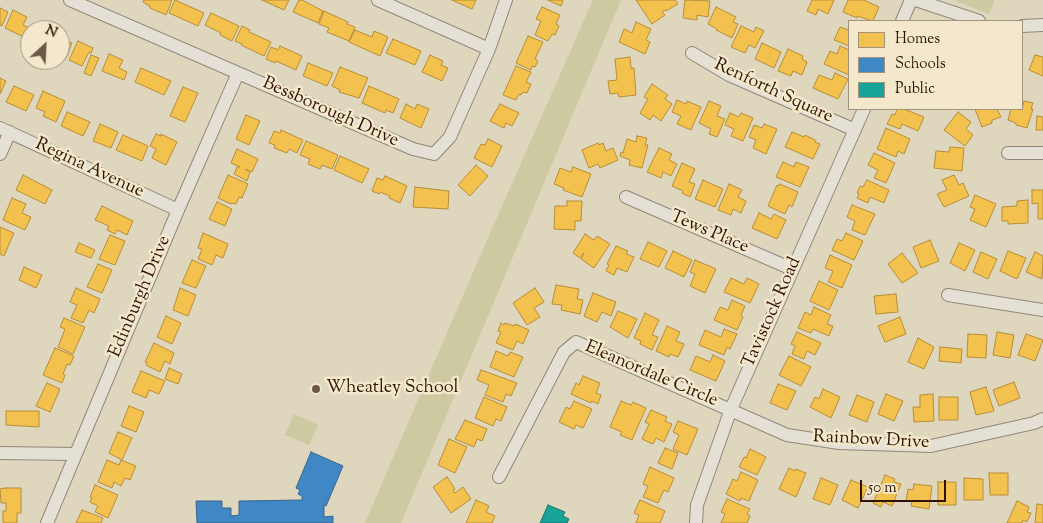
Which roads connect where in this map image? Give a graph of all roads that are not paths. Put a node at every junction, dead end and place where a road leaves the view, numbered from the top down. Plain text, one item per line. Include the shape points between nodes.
1 (70, 0) edge
2 (378, 0) edge
3 (506, 0) edge
4 (912, 0) edge
5 (916, 0) edge
6 (902, 20) edge
7 (976, 20) edge
8 (1043, 25) edge
9 (1023, 26) edge
10 (489, 49) junction
11 (692, 53) dead end
12 (238, 73) junction
13 (864, 110) edge
14 (5, 130) edge
15 (855, 130) junction
16 (1008, 152) dead end
17 (1043, 153) edge
18 (0, 154) edge
19 (626, 197) dead end
20 (178, 210) junction
21 (792, 269) junction
22 (948, 296) dead end
23 (1043, 310) edge
24 (731, 409) junction
25 (1043, 419) edge
26 (0, 453) edge
27 (75, 454) junction
28 (499, 476) dead end
29 (47, 523) edge
30 (696, 523) edge

1 - 12 street, Bessborough Drive
2 - 10 street
3 - 10 street, Bessborough Drive
4 - 6 street
5 - 7 street
8 - 9 street
10 - 12 street, Bessborough Drive via 450,137 434,154 413,149
11 - 15 street, Renforth Square via 728,75
12 - 20 street, Edinburgh Drive
13 - 15 street, Tavistock Road
14 - 18 street
14 - 20 street, Regina Avenue
15 - 21 street, Tavistock Road
16 - 17 street
19 - 21 street, Tews Place
20 - 27 street, Edinburgh Drive
21 - 24 street, Tavistock Road
22 - 23 street
24 - 25 street, Rainbow Drive via 787,435 839,443 922,446
24 - 28 street, Eleanordale Circle via 576,342 564,352
24 - 30 street, Tavistock Road via 697,505
26 - 27 street
27 - 29 street, Edinburgh Drive

